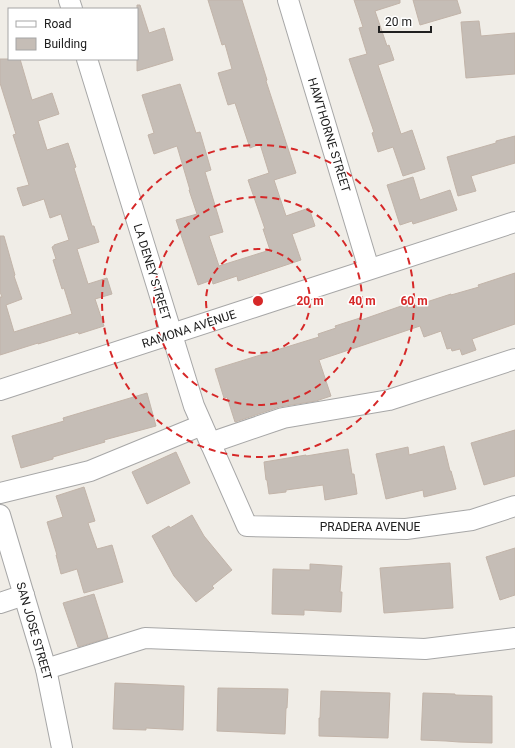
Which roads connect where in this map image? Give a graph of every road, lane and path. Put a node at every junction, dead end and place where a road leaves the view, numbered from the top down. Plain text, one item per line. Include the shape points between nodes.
1 (288, 0) edge
2 (87, 60) edge
3 (515, 222) edge
4 (369, 269) junction
5 (172, 335) junction
6 (515, 359) edge
7 (0, 390) edge
8 (206, 434) junction
9 (0, 493) edge
10 (515, 506) edge
11 (0, 515) edge
12 (247, 526) joint
13 (24, 595) junction
14 (0, 603) edge
15 (515, 638) edge
16 (46, 669) junction
17 (62, 748) edge

1 - 4 street, HAWTHORNE STREET
2 - 5 street, LA DENEY STREET
3 - 4 street, RAMONA AVENUE
4 - 5 street, RAMONA AVENUE
5 - 7 street, RAMONA AVENUE
5 - 8 street, LA DENEY STREET via 194,406
6 - 8 street via 389,400
8 - 9 street via 90,471
8 - 12 street, LA DENEY STREET
10 - 12 street, PRADERA AVENUE via 472,520 406,529
11 - 13 street, SAN JOSE STREET
13 - 14 street
13 - 16 street, SAN JOSE STREET
15 - 16 street via 425,649 145,638
16 - 17 street, SAN JOSE STREET

